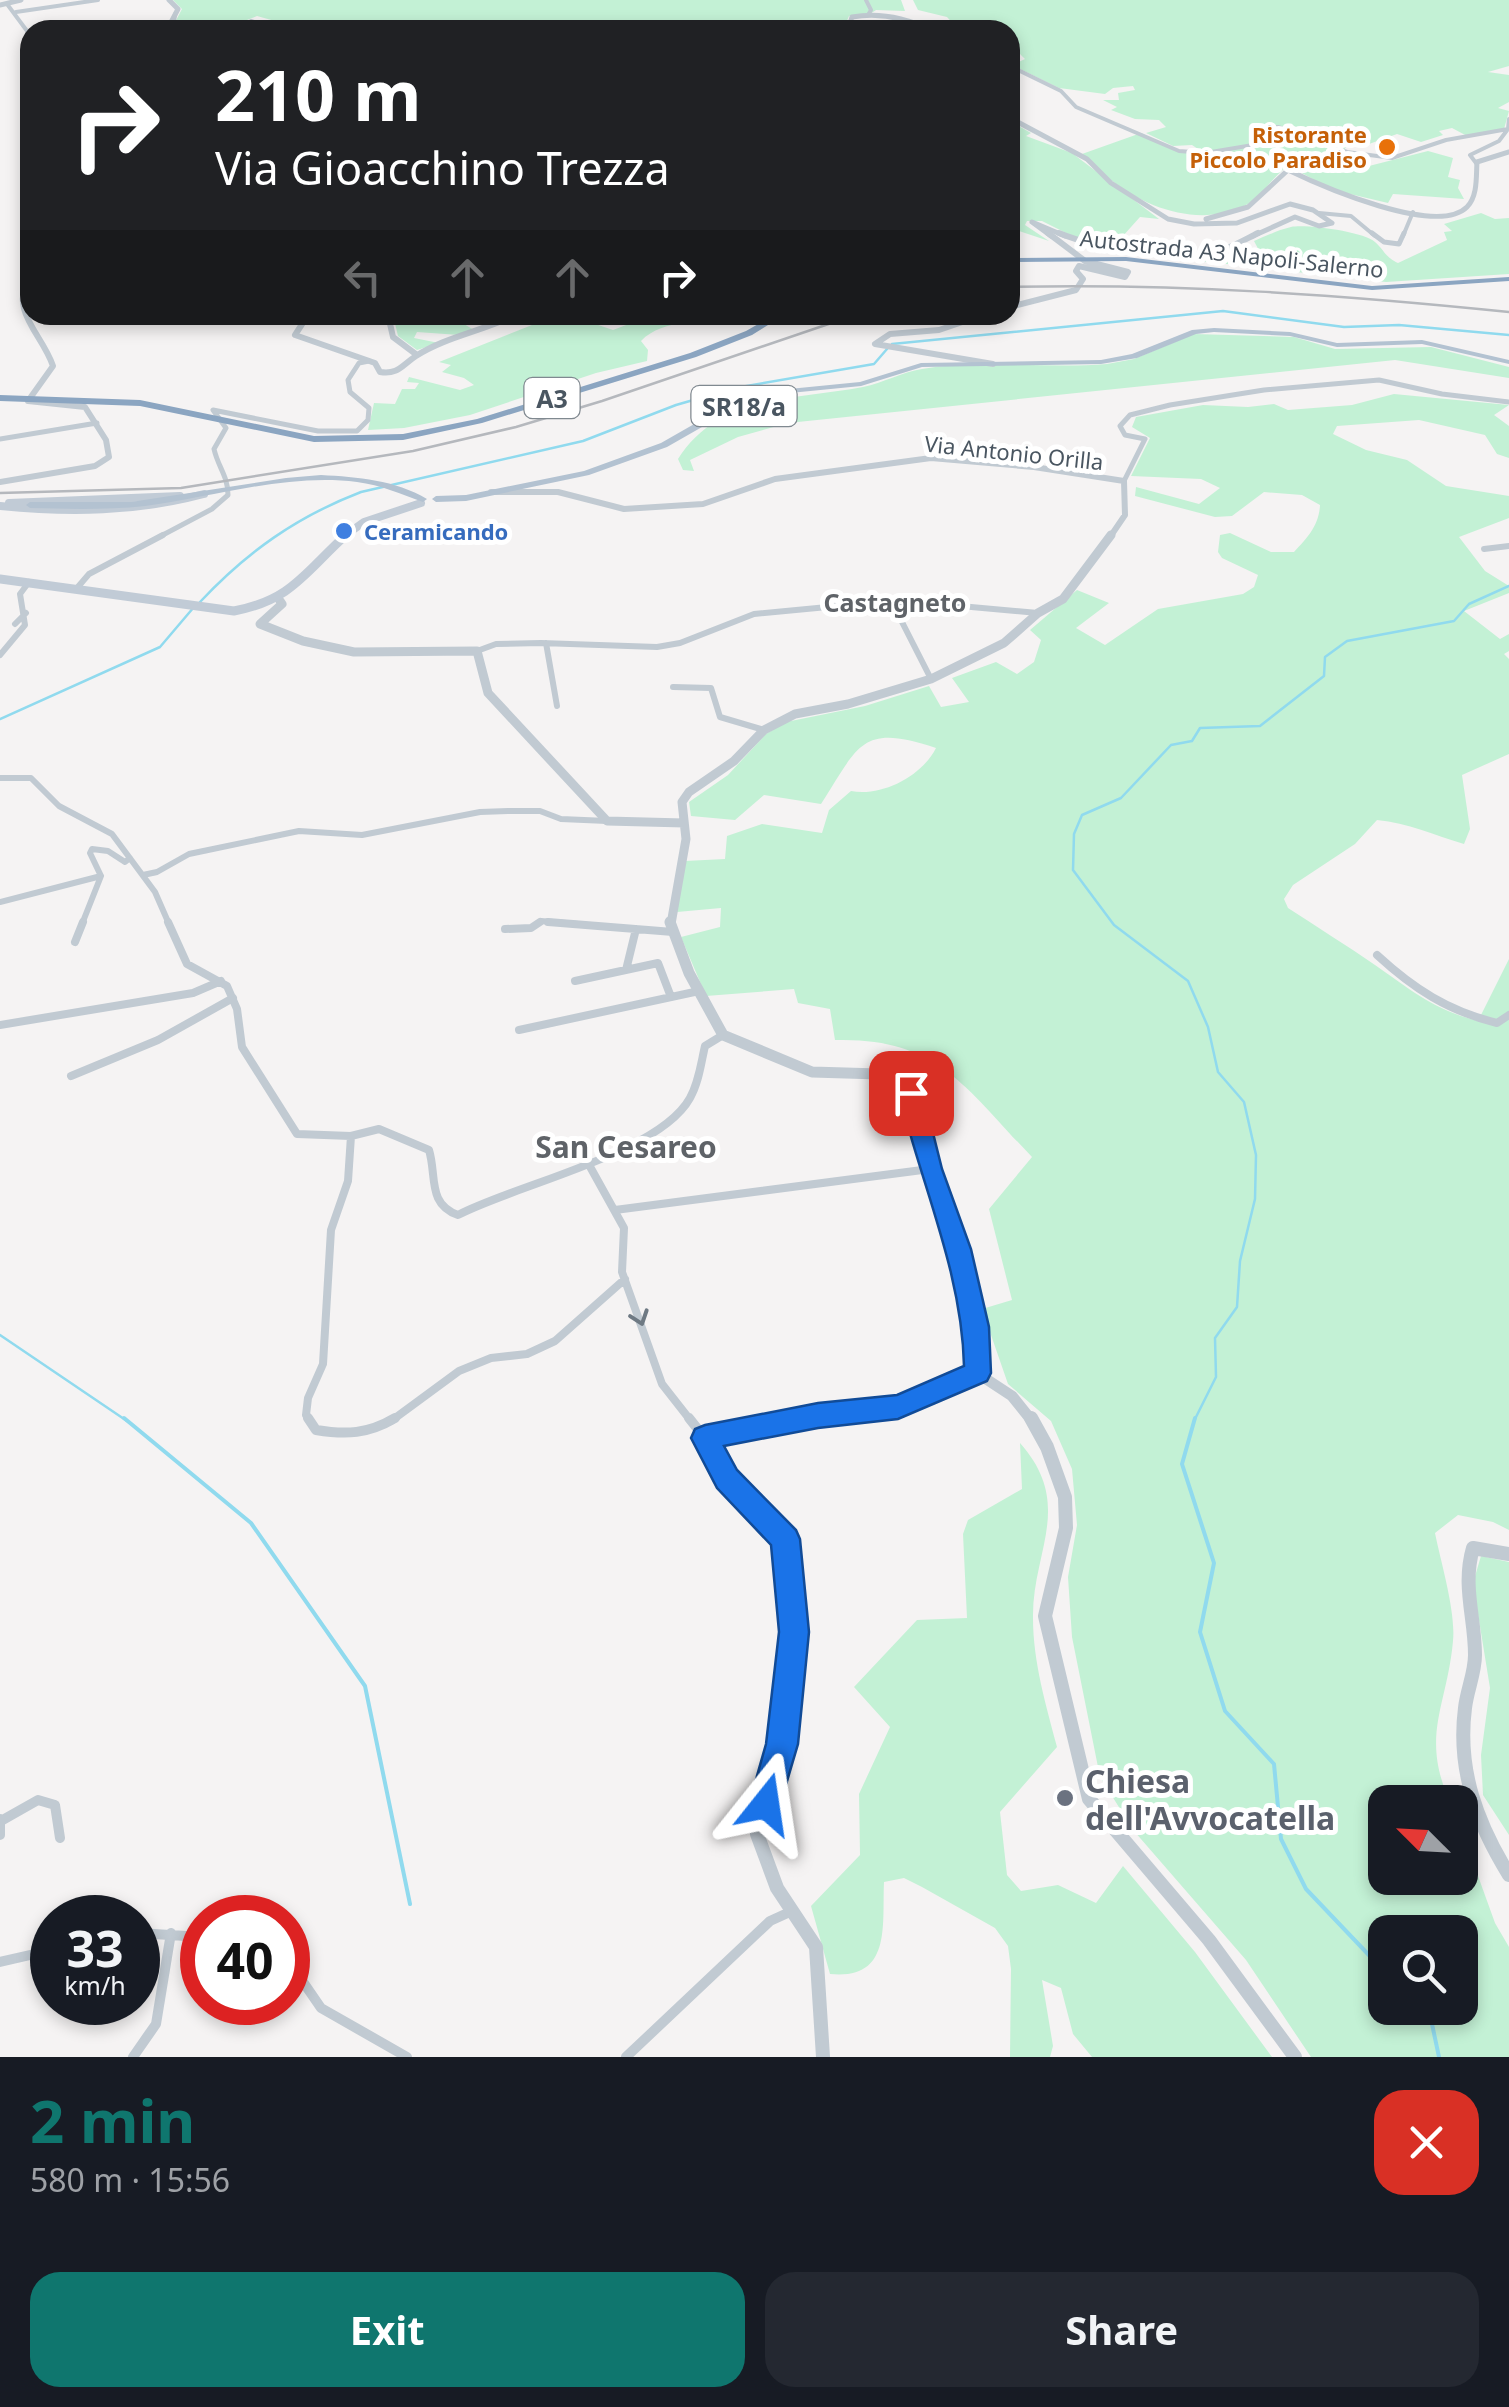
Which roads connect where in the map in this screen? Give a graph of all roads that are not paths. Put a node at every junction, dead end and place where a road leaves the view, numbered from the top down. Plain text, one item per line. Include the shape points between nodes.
1 (22, 0) edge
2 (98, 0) edge
3 (168, 0) edge
4 (866, 0) edge
5 (2, 3) edge
6 (16, 12) junction
7 (175, 14) junction
8 (868, 15) junction
9 (172, 20) edge
10 (174, 20) edge
11 (851, 20) edge
12 (902, 20) edge
13 (20, 24) edge
14 (1020, 71) edge
15 (1509, 120) edge
16 (1020, 126) edge
17 (1508, 128) edge
18 (1509, 152) edge
19 (1476, 164) junction
20 (1156, 211) junction
21 (1413, 212) junction
22 (1319, 213) junction
23 (1020, 258) edge
24 (1509, 278) edge
25 (1020, 304) edge
26 (29, 325) edge
27 (302, 325) edge
28 (390, 325) edge
29 (491, 325) edge
30 (747, 325) edge
31 (760, 325) edge
32 (954, 325) edge
33 (416, 355) junction
34 (370, 361) junction
35 (1509, 362) edge
36 (993, 364) junction
37 (5, 396) edge
38 (1509, 402) edge
39 (97, 423) junction
40 (315, 436) junction
41 (0, 439) edge
42 (1124, 481) junction
43 (0, 482) edge
44 (488, 492) junction
45 (204, 494) junction
46 (428, 502) junction
47 (0, 504) edge
48 (30, 505) dead end
49 (1509, 546) edge
50 (1484, 549) dead end
51 (0, 578) edge
52 (29, 582) junction
53 (82, 589) junction
54 (280, 601) junction
55 (234, 612) junction
56 (1038, 613) junction
57 (26, 614) junction
58 (262, 620) junction
59 (902, 622) dead end
60 (15, 624) dead end
61 (546, 643) junction
62 (478, 651) junction
63 (0, 655) edge
64 (931, 679) junction
65 (672, 687) dead end
66 (557, 706) dead end
67 (764, 730) junction
68 (0, 778) edge
69 (608, 821) junction
70 (684, 823) junction
71 (130, 858) junction
72 (143, 875) junction
73 (100, 876) junction
74 (0, 902) edge
75 (505, 929) dead end
76 (636, 929) junction
77 (673, 932) junction
78 (75, 942) dead end
79 (1377, 955) dead end
80 (626, 970) junction
81 (221, 981) junction
82 (574, 981) dead end
83 (699, 991) junction
84 (672, 997) junction
85 (232, 998) junction
86 (1509, 1015) edge
87 (0, 1025) edge
88 (520, 1030) dead end
89 (723, 1035) junction
90 (72, 1076) dead end
91 (351, 1136) junction
92 (588, 1163) junction
93 (930, 1169) junction
94 (615, 1210) junction
95 (625, 1279) junction
96 (977, 1373) junction
97 (705, 1438) junction
98 (1509, 1554) edge
99 (1, 1820) edge
100 (0, 1835) edge
101 (60, 1838) dead end
102 (1509, 1874) edge
103 (792, 1911) junction
104 (160, 1933) edge
105 (171, 1933) junction
106 (180, 1934) edge
107 (30, 1955) edge
108 (0, 1962) edge
109 (310, 1991) edge
110 (133, 2057) edge
111 (407, 2057) edge
112 (626, 2057) edge
113 (823, 2057) edge
114 (1295, 2057) edge

1 - 5 street
2 - 6 street
3 - 7 street
4 - 8 street
5 - 6 street
6 - 13 street
7 - 9 street
7 - 10 street
8 - 11 street
8 - 12 street
14 - 17 street via 1076,107 1192,153 1253,144 1261,125 1380,158
15 - 17 street
16 - 20 street via 1080,154
17 - 19 street via 1499,141 1470,154
18 - 19 street
19 - 21 street via 1476,188 1466,209 1435,218
20 - 21 street via 1199,219 1230,215 1288,170 1329,190
20 - 22 street via 1209,225 1241,223 1287,205
21 - 22 street via 1399,244 1392,245 1352,216
22 - 25 street via 1332,224 1287,218 1219,251 1091,247 1032,222 1085,261 1128,272 1116,277 1079,266 1083,279 1076,290
23 - 24 highway, Autostrada A3 Napoli-Salerno via 1116,257 1361,288
26 - 39 street via 53,360 28,401 80,404
27 - 34 street via 296,334
28 - 33 street via 393,337
29 - 33 street
30 - 40 highway, A3 via 701,347 470,418 380,434
31 - 40 highway, A3 via 717,346 455,427 381,439
32 - 36 street via 890,334 876,344
33 - 34 street via 396,374 380,372
34 - 53 street via 359,363 348,380 350,392 370,408 357,431 308,430 212,410 226,428 214,449 228,477 228,495 90,574
35 - 36 main road, SR18/a via 1422,342 1337,345 1290,334 1214,330 1101,362
36 - 44 main road, SR18/a via 922,365 861,384 789,391 713,416 664,445 586,473
37 - 40 highway, A3 via 140,402
38 - 42 street via 1379,380 1154,408 1130,415 1120,426 1126,435 1145,439
39 - 41 street
39 - 43 street via 109,451 106,461
42 - 44 street, Via Antonio Orilla via 931,458 776,479 703,504 624,509 558,492
42 - 56 street via 1125,515 1063,598
44 - 46 main road
45 - 46 main road via 346,477 390,484
45 - 47 main road via 105,512
45 - 48 main road via 142,504
46 - 54 main road via 355,531
49 - 50 street
51 - 52 main road
52 - 53 main road
52 - 57 street via 20,594
53 - 55 main road
54 - 55 main road
54 - 58 street
55 - 58 street
56 - 61 street via 906,601 900,609 754,614 656,647
56 - 64 street via 1004,643
57 - 60 street
57 - 63 street via 26,625
58 - 62 street via 264,627 345,652 450,646
59 - 64 street
61 - 62 street
61 - 66 street
62 - 69 street via 488,694
64 - 67 street via 795,714
65 - 67 street via 710,688 720,717
67 - 70 street via 689,792 682,802
68 - 71 street via 31,778 59,806 112,834
69 - 70 street
69 - 72 street via 508,811 362,836 299,831 189,854
70 - 77 street via 668,920
71 - 72 street
71 - 73 street via 125,862 92,849
72 - 81 street via 186,964
73 - 74 street
73 - 78 street
75 - 76 street via 541,922
76 - 77 street
76 - 80 street
77 - 83 street
79 - 86 street via 1440,1006 1497,1023
80 - 82 street
80 - 84 street via 658,964
81 - 85 street
81 - 87 street via 192,993
83 - 84 street
83 - 89 street
84 - 88 street
85 - 90 street via 158,1040
85 - 91 street via 242,1047 297,1134
89 - 92 street via 705,1046 688,1102 666,1126
89 - 93 street via 812,1072 879,1074 911,1093
91 - 92 street via 378,1129 429,1150 433,1198 458,1215 482,1200
91 - 95 street via 348,1181 331,1230 323,1364 308,1398 306,1416 316,1430 378,1430 459,1371 548,1345
92 - 94 street
93 - 94 street
93 - 96 street via 976,1327
94 - 95 street via 624,1228
95 -> 97 street via 662,1384
96 - 97 street via 898,1407
96 - 114 street via 1012,1396 1030,1418 1065,1497 1063,1544 1045,1616 1089,1799 1209,1940
97 - 103 street via 727,1479 785,1539 794,1632 782,1744 757,1834
98 - 102 street via 1473,1548 1464,1575 1475,1657 1464,1711 1465,1786 1486,1840
99 - 100 street
99 - 101 street via 38,1800 56,1805
103 - 112 street via 770,1921
103 - 113 street via 816,1947
104 - 105 street
105 - 106 street
105 - 110 street via 156,2024
107 - 108 street
109 - 111 street via 322,2008

